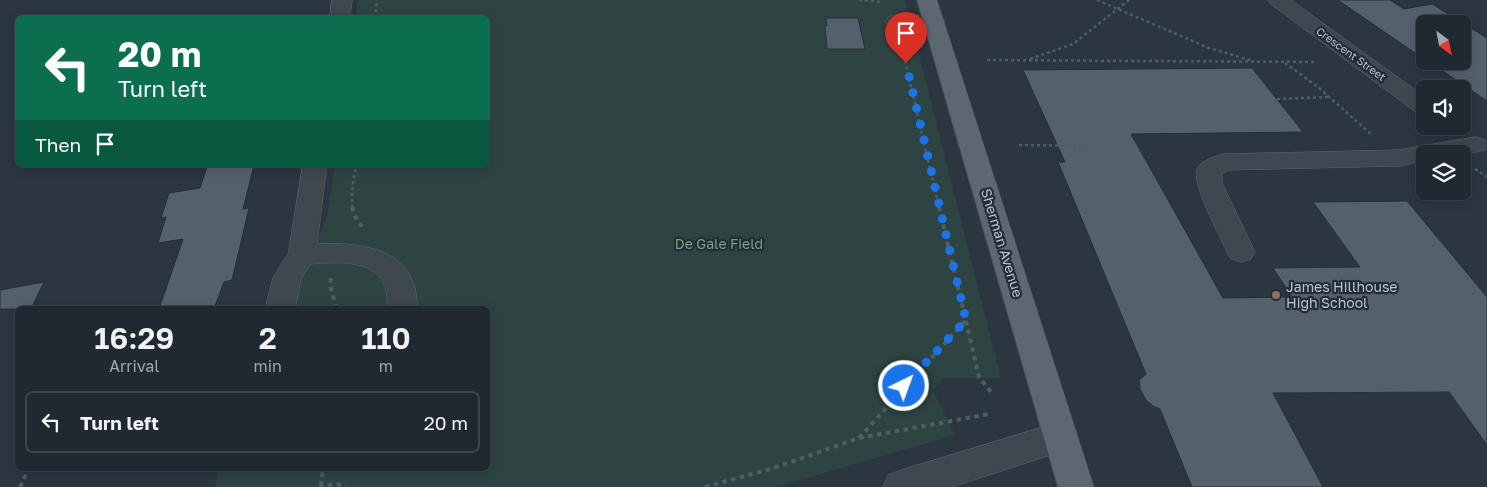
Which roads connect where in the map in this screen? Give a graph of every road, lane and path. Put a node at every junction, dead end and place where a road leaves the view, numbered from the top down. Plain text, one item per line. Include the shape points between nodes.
1 (342, 0) edge
2 (377, 0) edge
3 (859, 0) edge
4 (1098, 0) edge
5 (1129, 0) edge
6 (1278, 0) edge
7 (881, 1) edge
8 (1118, 9) junction
9 (931, 11) edge
10 (340, 15) edge
11 (375, 15) edge
12 (894, 21) junction
13 (988, 60) dead end
14 (1025, 60) junction
15 (1256, 62) junction
16 (1284, 62) junction
17 (1316, 62) dead end
18 (1329, 97) junction
19 (1277, 99) dead end
20 (1416, 101) edge
21 (1463, 135) edge
22 (1019, 145) dead end
23 (1087, 146) dead end
24 (1481, 149) edge
25 (1398, 158) junction
26 (315, 167) edge
27 (1241, 252) dead end
28 (302, 255) junction
29 (281, 306) edge
30 (402, 306) edge
31 (966, 320) junction
32 (991, 392) dead end
33 (989, 414) dead end
34 (859, 438) junction
35 (1060, 438) junction
36 (322, 471) edge
37 (26, 474) dead end
38 (20, 487) edge
39 (320, 487) edge
40 (346, 487) edge
41 (705, 487) edge
42 (901, 487) edge
43 (1076, 487) edge

1 - 10 street
2 - 11 path
3 - 7 path
4 - 8 path
5 - 8 path
6 - 20 street, Crescent Street
7 - 12 path
8 - 14 path via 1073,44
8 - 15 path via 1210,48
9 - 12 street
9 - 35 main road, Sherman Avenue
12 - 31 path
13 - 14 path
14 - 15 path
15 - 16 path
16 - 17 path
16 - 18 path
18 - 19 path
18 - 25 path
21 - 24 street
22 - 23 path
24 - 25 street
25 - 27 street via 1224,162 1209,170 1209,183
26 - 28 street
28 - 29 street via 287,278
28 - 30 street via 337,253 379,261 400,280
31 - 32 path via 979,377
31 - 34 path
33 - 34 path
34 - 41 path via 774,468
35 - 42 street
35 - 43 main road, Sherman Avenue
36 - 39 path
37 - 38 path
39 - 40 path via 337,484

